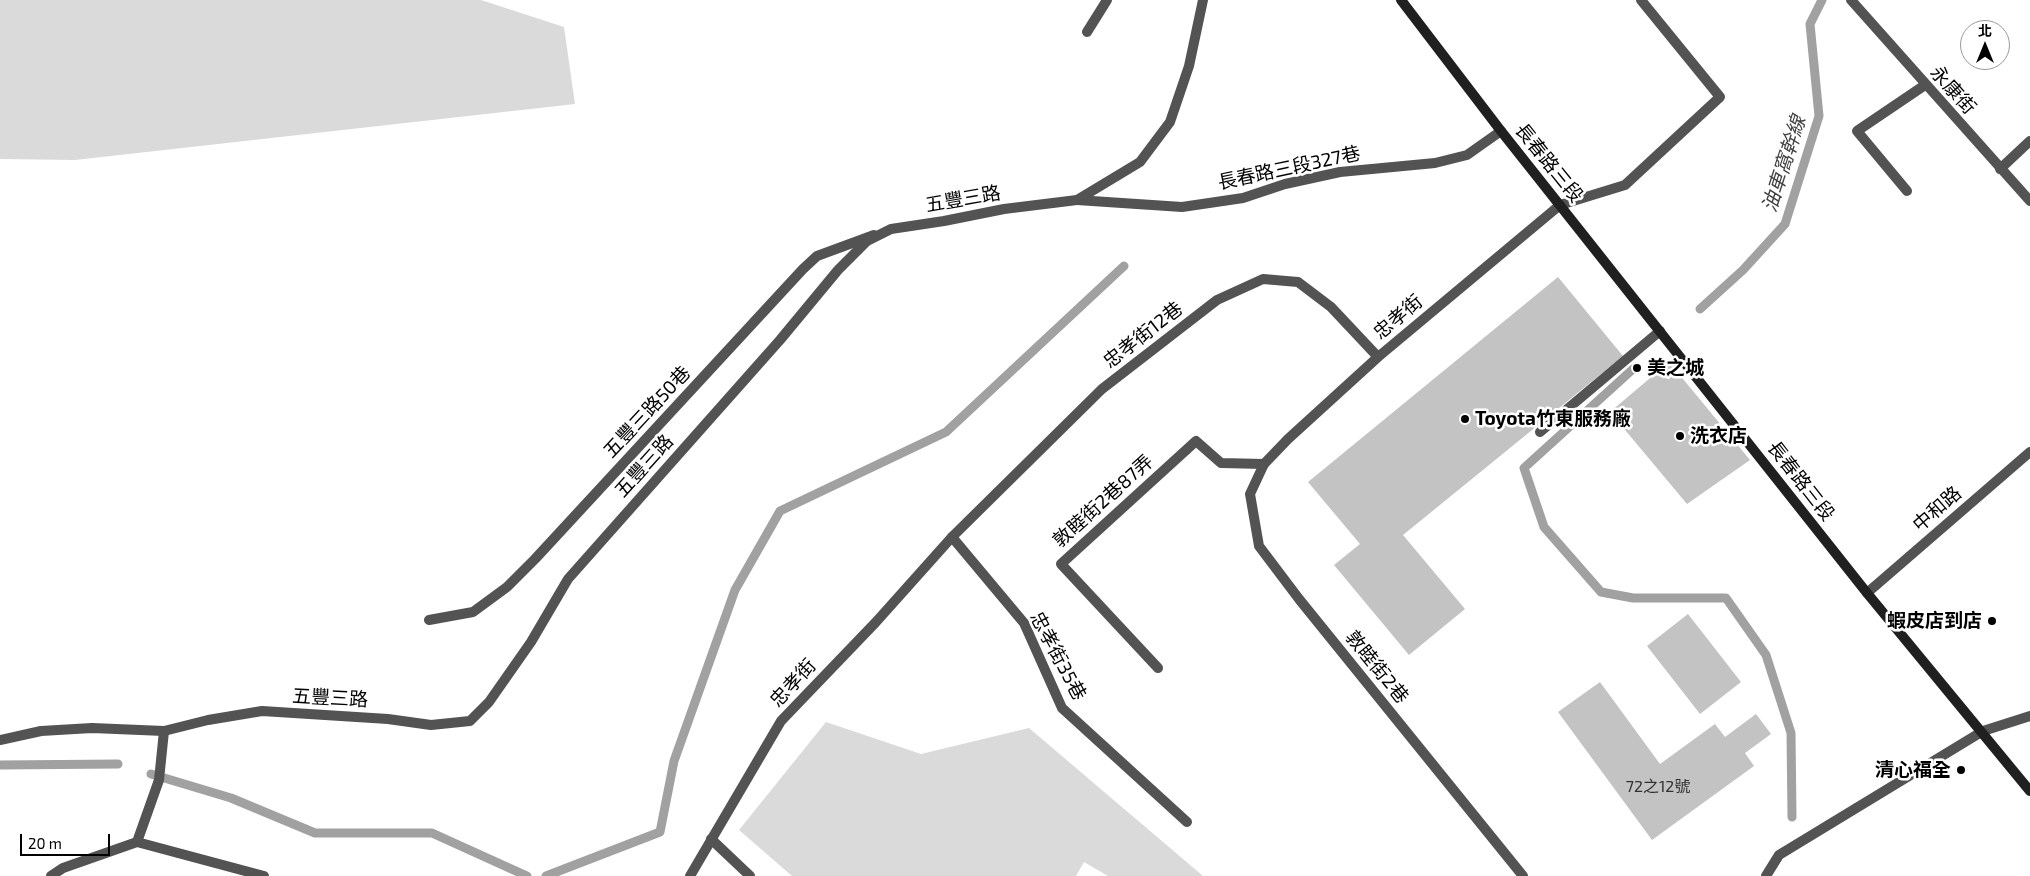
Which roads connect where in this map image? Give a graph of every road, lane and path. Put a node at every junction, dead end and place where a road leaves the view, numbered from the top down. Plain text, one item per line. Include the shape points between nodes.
1 (1107, 0) edge
2 (1204, 0) edge
3 (1401, 0) edge
4 (1641, 0) edge
5 (1851, 0) edge
6 (1087, 32) dead end
7 (1925, 85) junction
8 (1501, 131) junction
9 (2030, 141) edge
10 (2000, 169) junction
11 (1907, 191) dead end
12 (1077, 200) junction
13 (2030, 201) edge
14 (1560, 205) junction
15 (891, 229) junction
16 (1660, 331) junction
17 (1378, 357) junction
18 (1540, 432) dead end
19 (2030, 452) edge
20 (1264, 464) junction
21 (952, 537) junction
22 (1867, 593) junction
23 (429, 620) dead end
24 (1158, 668) dead end
25 (2030, 716) edge
26 (164, 731) junction
27 (1983, 731) junction
28 (0, 740) edge
29 (2030, 791) edge
30 (1187, 822) dead end
31 (712, 839) junction
32 (137, 842) junction
33 (51, 876) edge
34 (264, 876) edge
35 (690, 876) edge
36 (750, 876) edge
37 (1524, 876) edge
38 (1766, 876) edge

1 - 6 street
2 - 12 street, 五豐三路 via 1189,66 1170,122 1140,162
3 - 8 main road, 長春路三段
4 - 14 street via 1720,97 1625,185
5 - 7 street, 永康街
7 - 10 street, 永康街
7 - 11 street via 1857,131
8 - 12 street, 長春路三段327巷 via 1467,155 1435,163 1340,172 1285,184 1243,198 1182,207
8 - 14 main road, 長春路三段
9 - 10 street
10 - 13 street, 永康街
12 - 15 street, 五豐三路
14 - 16 main road, 長春路三段
14 - 17 street, 忠孝街
15 - 23 street, 五豐三路50巷 via 817,256 535,560 473,612
15 - 26 street, 五豐三路 via 867,241 838,270 568,579 531,642 489,702 470,721 431,725 388,719 262,712
16 - 18 street
16 - 22 main road, 長春路三段
17 - 20 street, 忠孝街
17 - 21 street, 忠孝街12巷 via 1331,307 1298,282 1263,279 1217,300 1102,389
19 - 22 street, 中和路
20 - 24 street, 敦睦街2巷87弄 via 1221,463 1196,440 1061,564
20 - 37 street, 敦睦街2巷 via 1250,494 1259,546 1299,600
21 - 30 street, 忠孝街35巷 via 1024,624 1062,708
21 - 31 street, 忠孝街 via 781,721
22 - 27 main road, 長春路三段
25 - 27 street
26 - 28 street, 五豐三路 via 92,728 41,731
26 - 32 street via 159,780
27 - 29 main road, 長春路三段
27 - 38 street via 1779,855
31 - 35 street, 忠孝街
31 - 36 street
32 - 33 street via 63,868
32 - 34 street

